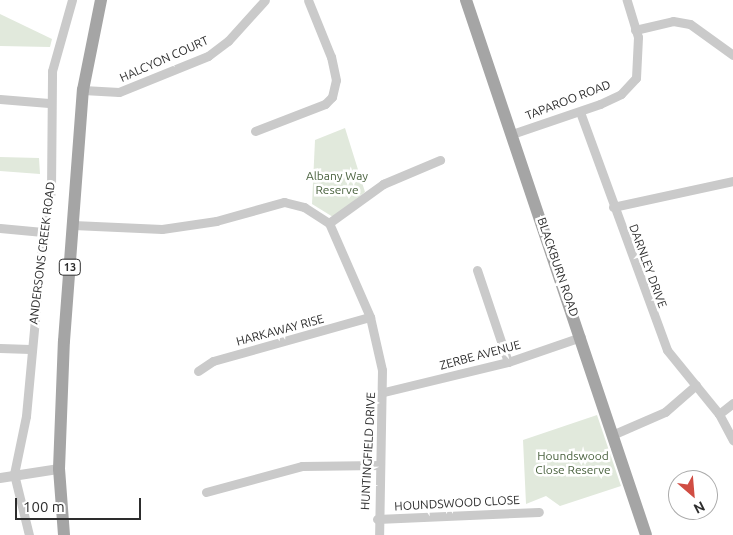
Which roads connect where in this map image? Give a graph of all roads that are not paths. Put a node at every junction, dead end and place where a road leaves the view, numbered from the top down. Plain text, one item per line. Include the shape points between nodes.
1 (72, 0) edge
2 (101, 0) edge
3 (265, 0) edge
4 (308, 0) edge
5 (466, 0) edge
6 (627, 0) edge
7 (635, 30) junction
8 (733, 56) edge
9 (83, 90) junction
10 (0, 100) edge
11 (49, 104) junction
12 (580, 112) junction
13 (255, 131) dead end
14 (512, 134) junction
15 (440, 160) dead end
16 (733, 181) edge
17 (613, 207) junction
18 (329, 223) junction
19 (73, 224) junction
20 (0, 228) edge
21 (43, 232) junction
22 (477, 270) dead end
23 (370, 318) junction
24 (581, 337) junction
25 (0, 348) edge
26 (30, 349) junction
27 (508, 362) junction
28 (198, 371) dead end
29 (696, 385) junction
30 (384, 392) junction
31 (733, 403) edge
32 (719, 414) junction
33 (612, 435) junction
34 (733, 440) edge
35 (380, 465) junction
36 (59, 469) junction
37 (14, 474) junction
38 (0, 478) edge
39 (206, 492) dead end
40 (539, 512) dead end
41 (377, 519) junction
42 (29, 535) edge
43 (64, 535) edge
44 (379, 535) edge
45 (646, 535) edge

1 - 11 street, ANDERSONS CREEK ROAD via 52,71
2 - 9 main road, ANDERSONS CREEK ROAD / 13
3 - 9 street, HALCYON COURT via 228,42 208,56 119,92
4 - 13 street via 331,57 336,80 332,96 325,104
5 - 14 main road, BLACKBURN ROAD
6 - 7 street, TAPAROO ROAD
7 - 8 street via 673,21 690,24
7 - 12 street, TAPAROO ROAD via 640,60 636,78 621,94
9 - 19 main road, ANDERSONS CREEK ROAD / 13
10 - 11 street
11 - 21 street, ANDERSONS CREEK ROAD via 51,191
12 - 14 street, TAPAROO ROAD
12 - 17 street, DARNLEY DRIVE
14 - 24 main road, BLACKBURN ROAD
15 - 18 street via 383,184
16 - 17 street
17 - 29 street, DARNLEY DRIVE via 667,350
18 - 19 street via 304,207 284,202 216,221 162,229
18 - 23 street, HUNTINGFIELD DRIVE
19 - 36 main road, ANDERSONS CREEK ROAD / 13
20 - 21 street
21 - 26 street, ANDERSONS CREEK ROAD
22 - 27 street
23 - 28 street, HARKAWAY RISE via 213,362
23 - 30 street, HUNTINGFIELD DRIVE
24 - 27 street, ZERBE AVENUE
24 - 33 main road, BLACKBURN ROAD
25 - 26 street
26 - 37 street, ANDERSONS CREEK ROAD via 26,416
27 - 30 street, ZERBE AVENUE
29 - 32 street, DARNLEY DRIVE
29 - 33 street via 665,412
30 - 35 street, HUNTINGFIELD DRIVE
31 - 32 street
32 - 34 street, DARNLEY DRIVE
33 - 45 main road, BLACKBURN ROAD
35 - 39 street via 302,466
35 - 41 street, HUNTINGFIELD DRIVE
36 - 37 street
36 - 43 main road, ANDERSONS CREEK ROAD / 13
37 - 38 street
37 - 42 street, ANDERSONS CREEK ROAD
40 - 41 street, HOUNDSWOOD CLOSE
41 - 44 street, HUNTINGFIELD DRIVE

